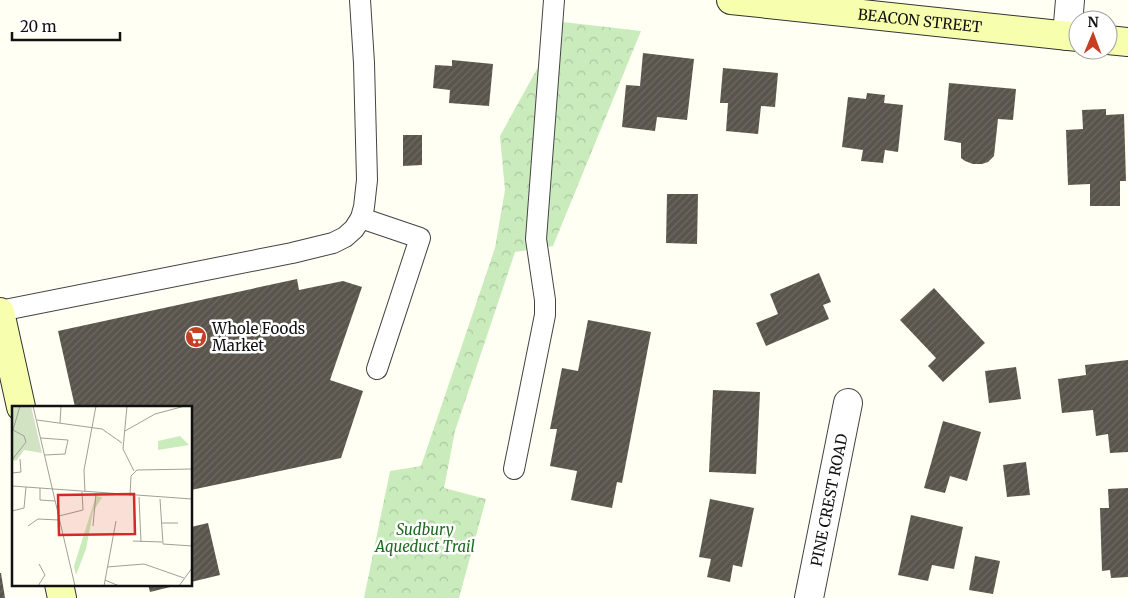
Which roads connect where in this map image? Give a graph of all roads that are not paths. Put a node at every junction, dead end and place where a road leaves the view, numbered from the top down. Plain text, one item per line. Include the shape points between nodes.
1 (360, 0) edge
2 (554, 0) edge
3 (731, 0) edge
4 (1068, 36) edge
5 (360, 218) junction
6 (0, 312) edge
7 (5, 360) edge
8 (377, 369) dead end
9 (848, 403) dead end
10 (21, 406) edge
11 (514, 469) dead end
12 (809, 598) edge

1 - 5 lane via 367,180
2 - 11 lane via 536,239 545,315
3 - 4 main road, BEACON STREET
5 - 6 lane via 345,237 318,246
5 - 8 lane via 420,238
6 - 7 main road
7 - 10 main road
9 - 12 street, PINE CREST ROAD

